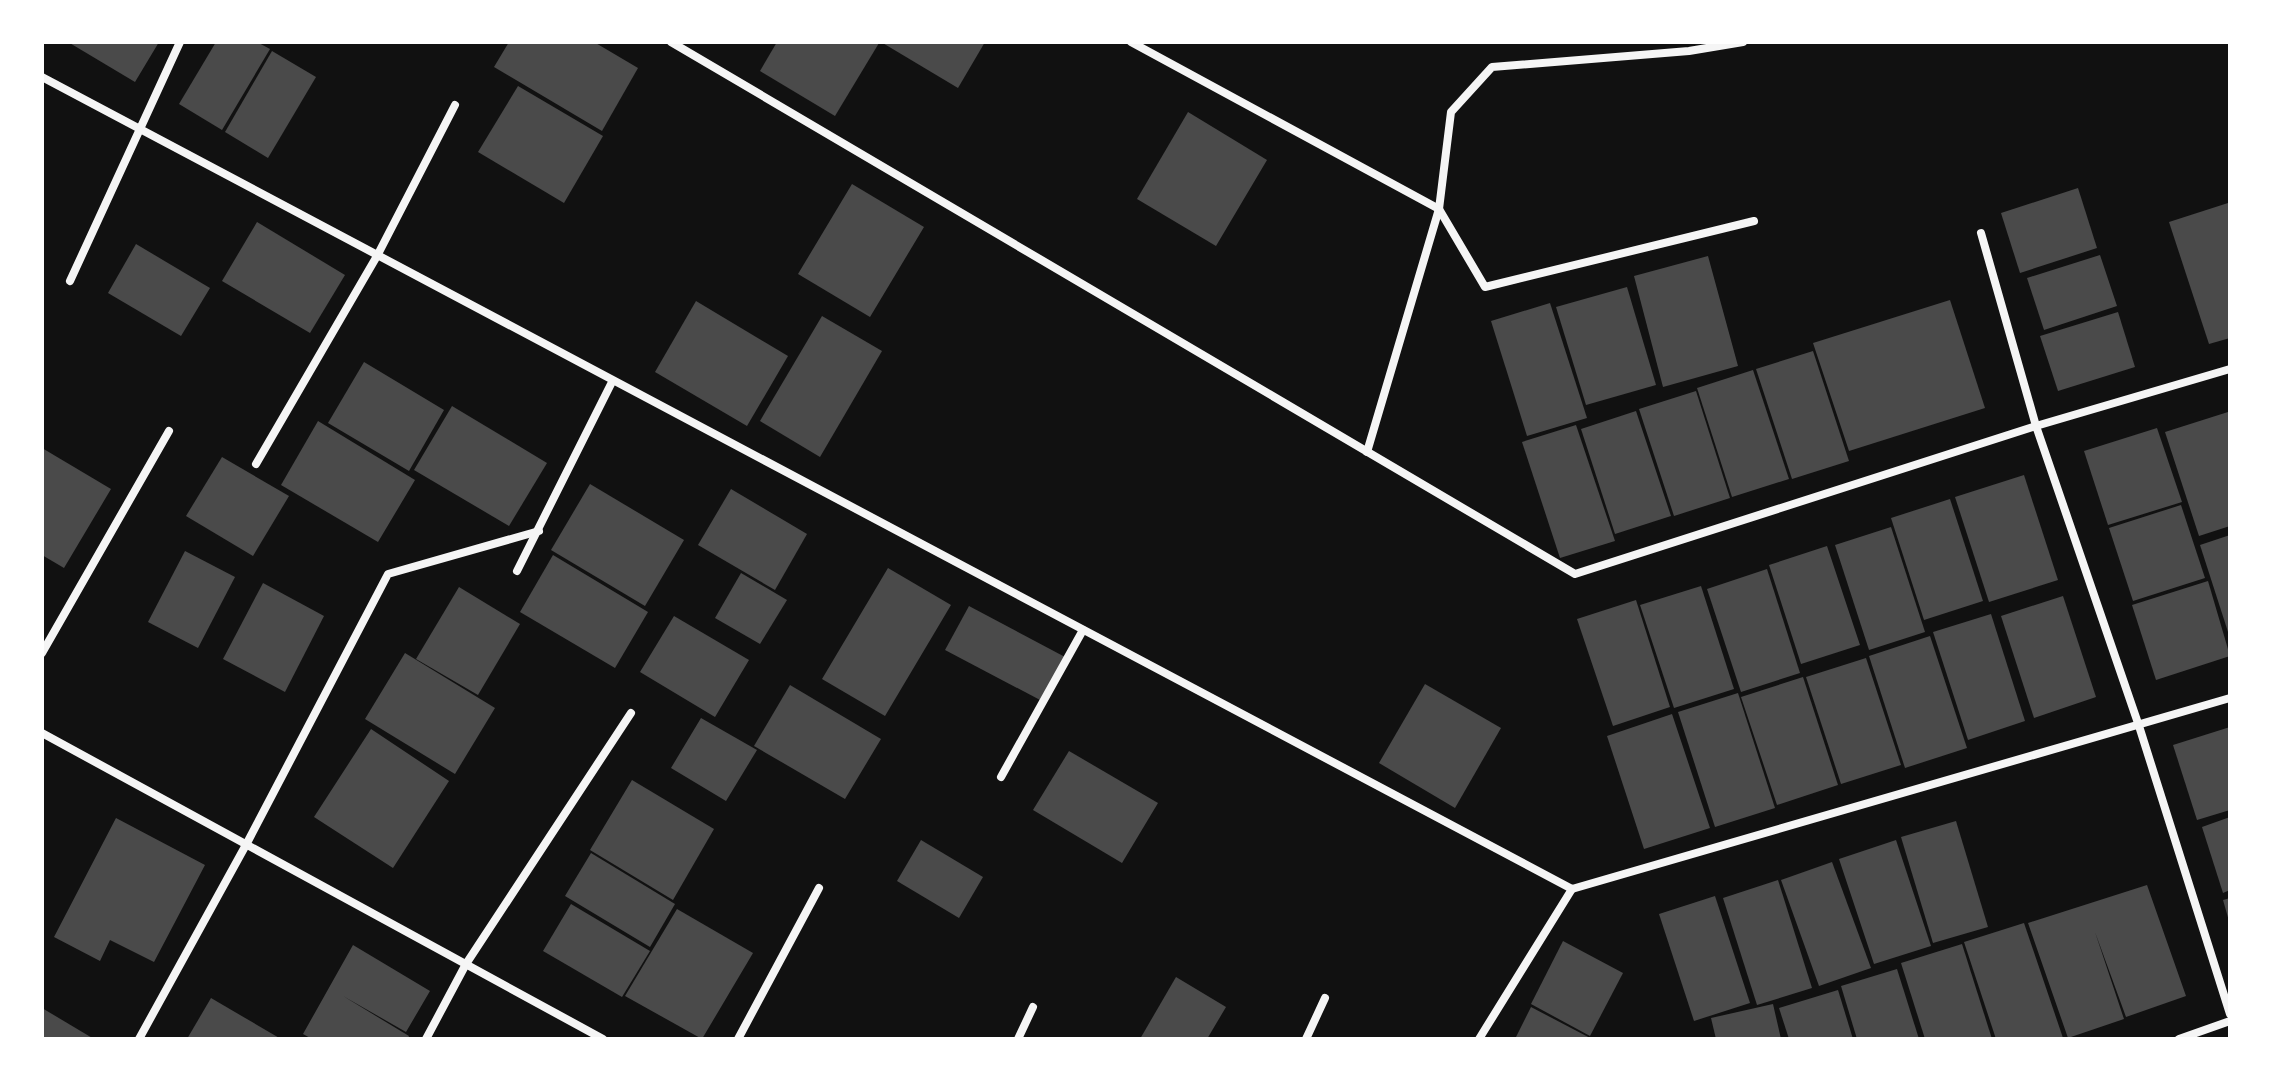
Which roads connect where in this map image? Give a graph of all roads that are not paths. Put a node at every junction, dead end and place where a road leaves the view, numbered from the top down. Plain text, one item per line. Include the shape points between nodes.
1 (180, 42) edge
2 (671, 42) edge
3 (1131, 42) edge
4 (1743, 42) edge
5 (42, 77) edge
6 (455, 105) dead end
7 (140, 129) junction
8 (1439, 209) junction
9 (1754, 221) dead end
10 (1981, 233) dead end
11 (377, 256) junction
12 (70, 281) dead end
13 (2230, 369) edge
14 (612, 382) junction
15 (2036, 426) junction
16 (169, 431) dead end
17 (1367, 452) junction
18 (256, 464) dead end
19 (539, 531) junction
20 (517, 571) dead end
21 (1083, 630) junction
22 (42, 653) edge
23 (2230, 698) edge
24 (631, 713) dead end
25 (2139, 726) junction
26 (42, 733) edge
27 (1001, 777) dead end
28 (247, 843) junction
29 (819, 888) dead end
30 (1572, 889) junction
31 (466, 964) junction
32 (1325, 998) dead end
33 (1033, 1007) dead end
34 (2230, 1014) edge
35 (2230, 1021) edge
36 (139, 1039) edge
37 (426, 1039) edge
38 (603, 1039) edge
39 (738, 1039) edge
40 (1018, 1039) edge
41 (1306, 1039) edge
42 (1479, 1039) edge
43 (2179, 1039) edge

1 - 7 street
2 - 17 street
3 - 8 street
4 - 8 street via 1492,67 1451,112
5 - 7 street
6 - 11 street
7 - 11 street
7 - 12 street
8 - 9 street via 1485,287
8 - 17 street
10 - 15 street
11 - 14 street
11 - 18 street
13 - 15 street
14 - 19 street
14 - 21 street
15 - 17 street via 1575,574
15 - 25 street
16 - 22 street
19 - 20 street
19 - 28 street via 388,574
21 - 27 street
21 - 30 street
23 - 25 street
24 - 31 street
25 - 30 street
25 - 34 street
26 - 28 street
28 - 31 street
28 - 36 street
29 - 39 street
30 - 42 street
31 - 37 street
31 - 38 street
32 - 41 street
33 - 40 street
35 - 43 street

